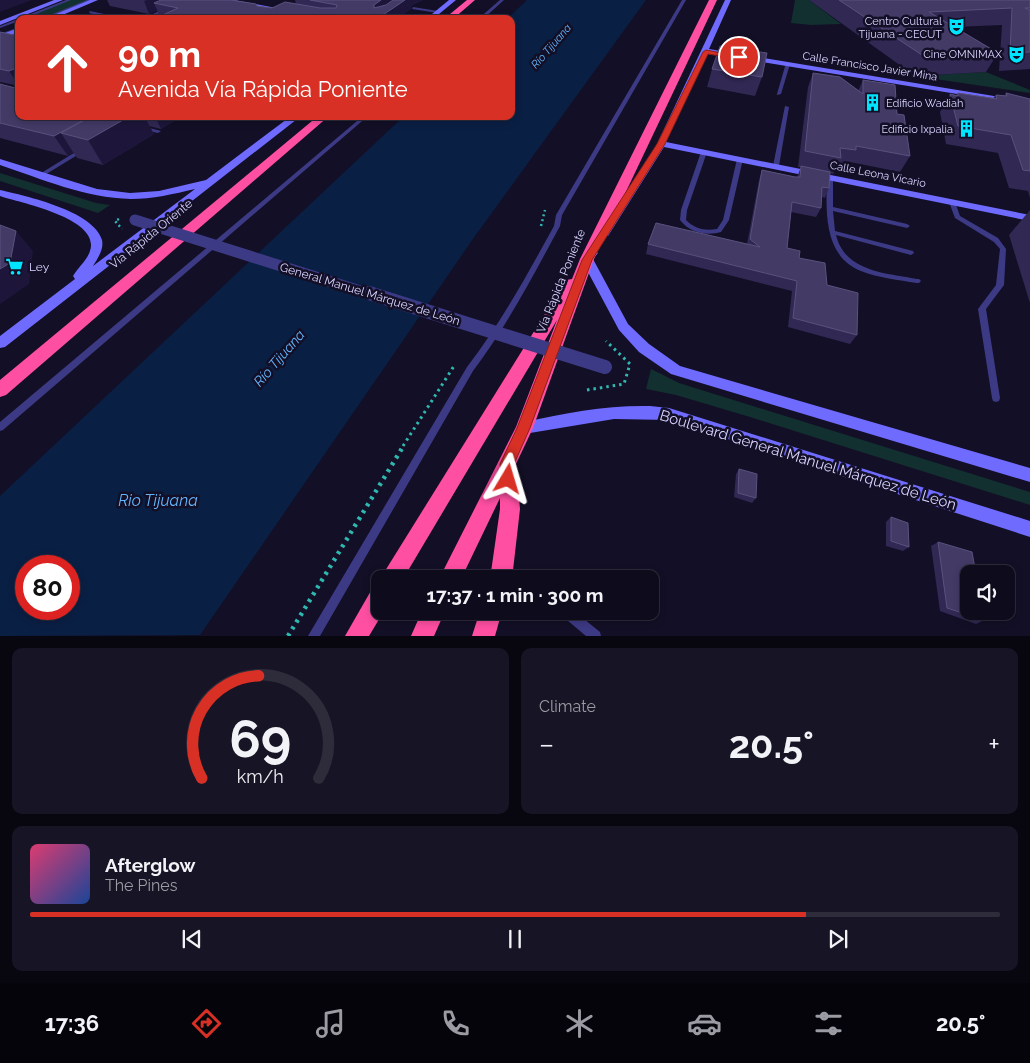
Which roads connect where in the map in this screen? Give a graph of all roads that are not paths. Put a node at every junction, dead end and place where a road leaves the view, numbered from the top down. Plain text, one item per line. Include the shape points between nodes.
1 (60, 0) edge
2 (69, 0) edge
3 (90, 0) edge
4 (95, 0) edge
5 (223, 0) edge
6 (454, 0) edge
7 (471, 0) edge
8 (502, 0) edge
9 (684, 0) edge
10 (714, 0) edge
11 (721, 0) edge
12 (728, 0) edge
13 (175, 5) edge
14 (413, 8) dead end
15 (90, 12) dead end
16 (438, 12) junction
17 (300, 13) edge
18 (24, 15) edge
19 (30, 15) edge
20 (52, 15) edge
21 (57, 15) edge
22 (104, 15) edge
23 (154, 15) edge
24 (434, 15) edge
25 (453, 15) edge
26 (485, 15) edge
27 (706, 16) junction
28 (15, 19) edge
29 (15, 20) edge
30 (0, 25) edge
31 (15, 30) edge
32 (15, 31) edge
33 (8, 34) junction
34 (15, 35) edge
35 (0, 36) edge
36 (706, 52) junction
37 (788, 64) junction
38 (779, 94) dead end
39 (1030, 104) edge
40 (787, 107) dead end
41 (292, 120) edge
42 (318, 120) edge
43 (318, 120) edge
44 (361, 120) edge
45 (134, 126) dead end
46 (158, 131) dead end
47 (661, 144) junction
48 (90, 145) edge
49 (704, 152) junction
50 (740, 159) junction
51 (0, 162) edge
52 (776, 166) junction
53 (41, 174) junction
54 (830, 177) junction
55 (212, 181) junction
56 (0, 193) edge
57 (952, 202) junction
58 (830, 208) junction
59 (1030, 218) edge
60 (134, 220) dead end
61 (907, 226) dead end
62 (833, 232) junction
63 (911, 253) dead end
64 (587, 260) junction
65 (917, 281) dead end
66 (68, 290) junction
67 (0, 343) edge
68 (605, 368) dead end
69 (0, 377) edge
70 (0, 390) edge
71 (996, 398) dead end
72 (0, 428) edge
73 (524, 428) junction
74 (507, 464) junction
75 (1030, 476) edge
76 (1030, 529) edge
77 (396, 570) edge
78 (454, 570) edge
79 (507, 570) edge
80 (371, 612) edge
81 (430, 620) edge
82 (488, 620) edge
83 (576, 620) edge
84 (313, 636) edge
85 (356, 636) edge
86 (422, 636) edge
87 (484, 636) edge
88 (596, 636) edge

1 - 18 street
2 - 19 lane
3 - 20 lane
4 - 21 street
5 - 17 street
6 - 16 street
7 - 25 highway
8 - 26 lane
9 - 84 lane via 559,215 557,226 508,313 470,370
10 - 27 highway, Vía Rápida Poniente
11 - 27 highway
12 - 36 street
13 - 23 lane
14 - 16 lane
15 - 22 lane
16 - 24 street
27 - 64 highway, Vía Rápida Poniente
28 - 30 street
29 - 30 lane
31 - 35 lane
32 - 33 street
33 - 34 street
33 - 35 street
36 - 37 street, Calle Francisco Javier Mina
36 - 47 street
37 - 38 lane
37 - 39 street, Calle Francisco Javier Mina
40 - 52 lane
41 - 55 street, Vía Rápida Oriente
42 - 69 highway, Vía Rápida Oriente
43 - 70 highway
44 - 72 lane
45 - 46 lane
47 - 49 street, Calle Leona Vicario
47 - 64 street
48 - 53 lane
49 - 50 street, Calle Leona Vicario
49 - 50 lane via 683,220 695,229 709,232 719,231 726,220
50 - 52 street, Calle Leona Vicario
51 - 53 street
52 - 54 street, Calle Leona Vicario
53 - 55 street via 89,190 130,196 180,190
54 - 57 street, Calle Leona Vicario
54 - 58 lane
55 - 66 street, Vía Rápida Oriente
56 - 66 street via 70,216 89,226 96,239 93,259
57 - 59 street, Calle Leona Vicario
57 - 71 lane via 957,217 996,240 1003,249 1000,285 982,309
58 - 61 lane
58 - 62 lane
60 - 68 street, General Manuel Márquez de León, bridge
62 - 63 lane
62 - 65 lane via 842,256 857,267
64 - 73 highway, Vía Rápida Poniente
64 - 75 street via 623,326 644,348 676,370
64 - 77 highway
66 - 67 street, Vía Rápida Oriente
73 - 74 highway, Vía Rápida Poniente
73 - 76 street, Boulevard General Manuel Márquez de León via 625,411 669,414
74 - 78 highway, Vía Rápida Poniente
74 - 79 highway via 510,509
80 - 85 highway
81 - 86 highway
82 - 87 highway
83 - 88 lane

